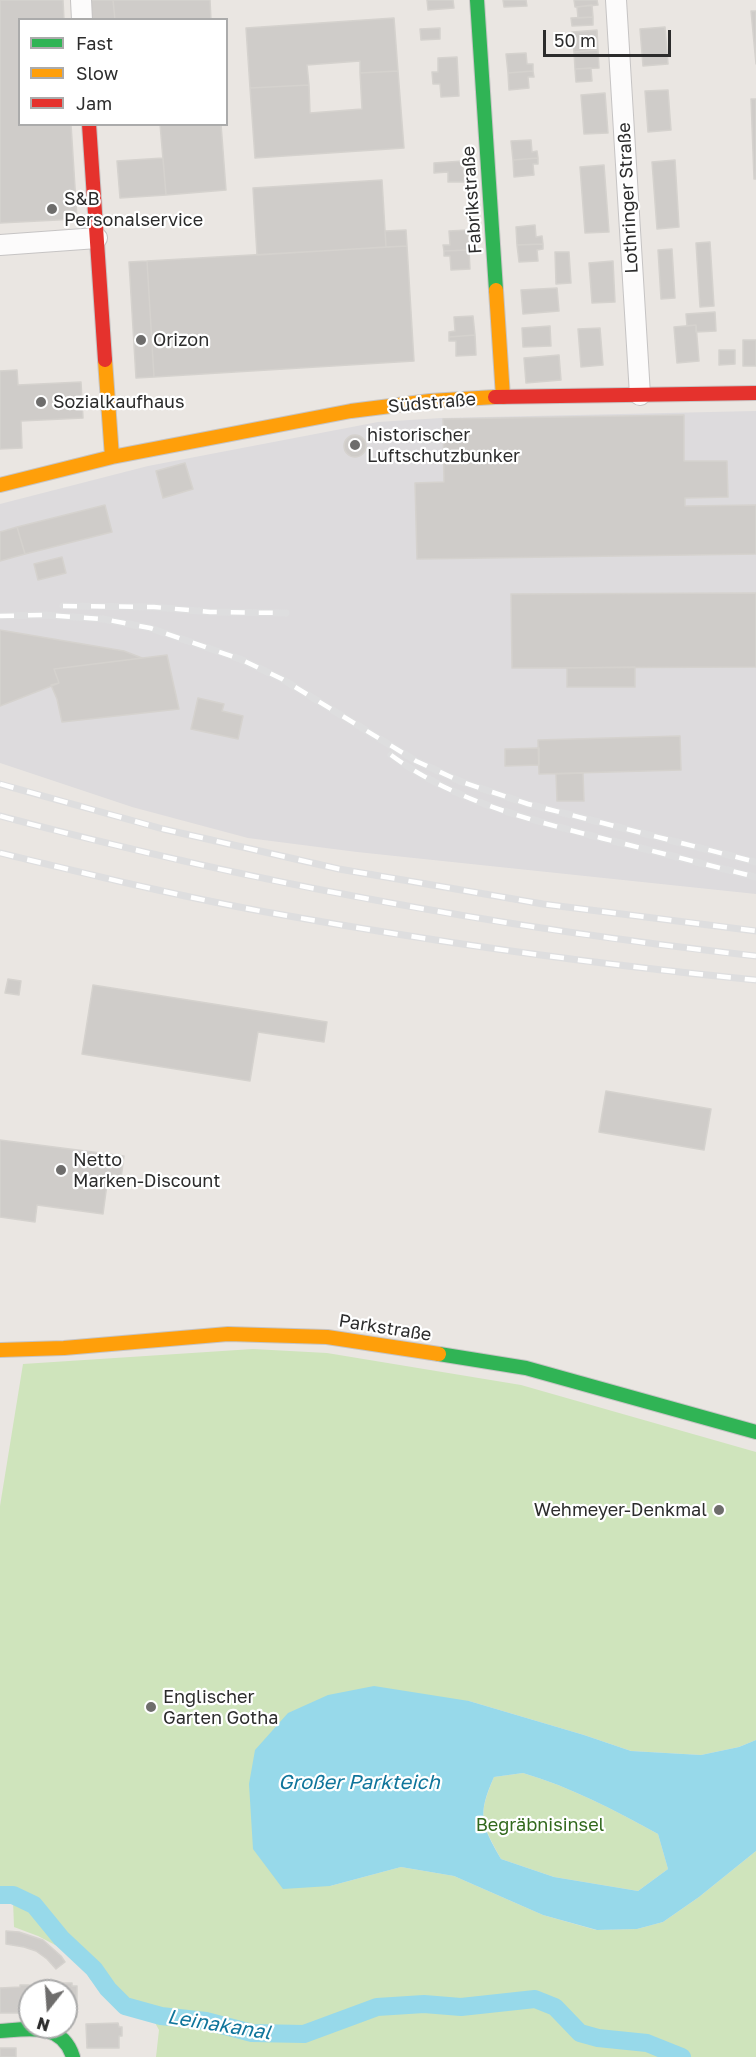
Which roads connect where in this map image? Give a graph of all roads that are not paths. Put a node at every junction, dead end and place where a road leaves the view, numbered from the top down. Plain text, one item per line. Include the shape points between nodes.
1 (81, 0) edge
2 (477, 0) edge
3 (616, 0) edge
4 (82, 18) edge
5 (89, 126) edge
6 (97, 238) junction
7 (0, 245) edge
8 (756, 393) edge
9 (640, 395) junction
10 (503, 398) junction
11 (112, 458) junction
12 (0, 485) edge
13 (0, 1350) edge
14 (756, 1432) edge
15 (0, 2031) edge
16 (73, 2057) edge

1 - 4 street
2 - 10 street, Fabrikstraße
3 - 9 street, Lothringer Straße
5 - 6 street
6 - 7 street
6 - 11 street
8 - 9 street, Südstraße
9 - 10 street, Südstraße
10 - 11 street, Südstraße via 430,401 351,411
11 - 12 street, Südstraße
13 - 14 street, Parkstraße via 228,1334 327,1337 526,1368
15 - 16 street via 51,2031 69,2042

